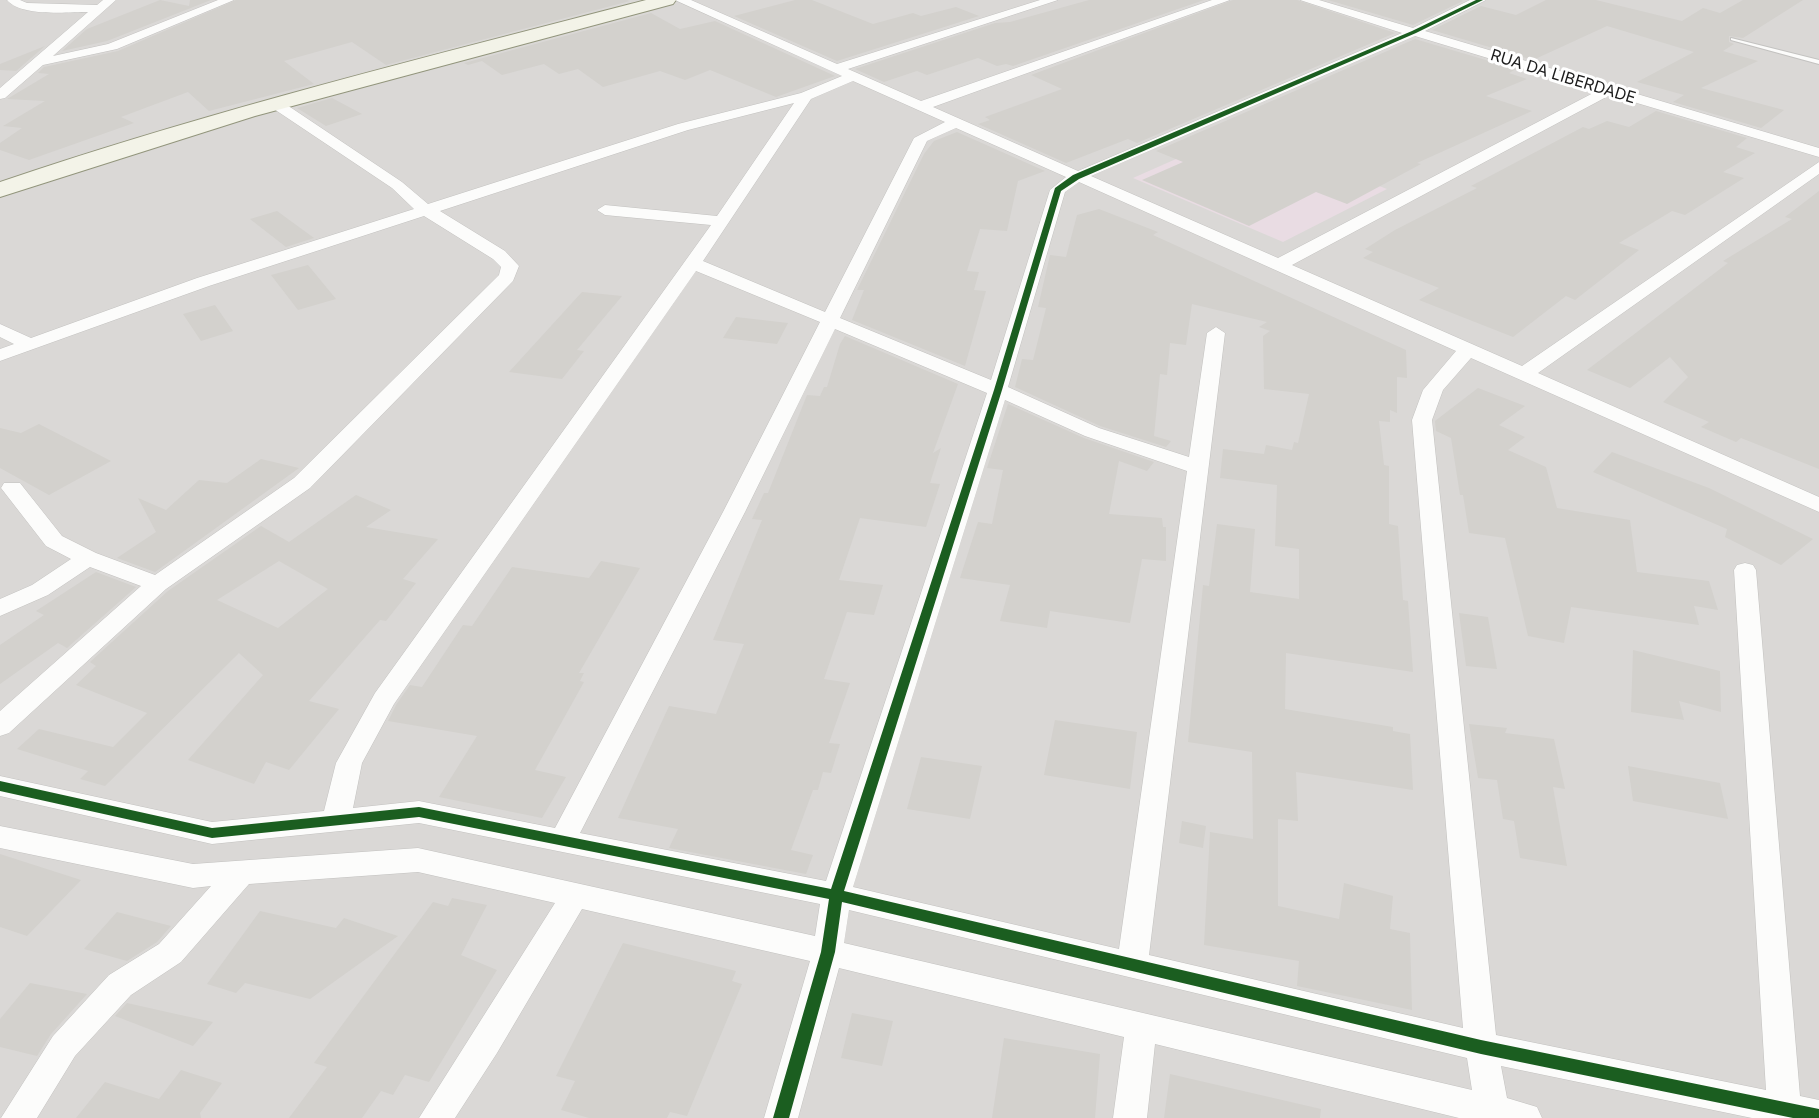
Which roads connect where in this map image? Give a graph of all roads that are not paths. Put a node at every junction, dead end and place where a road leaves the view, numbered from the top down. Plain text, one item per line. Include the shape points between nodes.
1 (13, 0) edge
2 (110, 0) edge
3 (228, 0) edge
4 (667, 0) edge
5 (681, 0) edge
6 (1052, 0) edge
7 (1224, 0) edge
8 (1306, 0) edge
9 (1480, 0) edge
10 (25, 7) junction
11 (99, 9) junction
12 (0, 10) edge
13 (1414, 32) junction
14 (1732, 39) dead end
15 (40, 61) junction
16 (1819, 62) edge
17 (845, 73) junction
18 (1609, 90) junction
19 (0, 95) edge
20 (806, 96) junction
21 (276, 104) junction
22 (921, 106) junction
23 (957, 122) junction
24 (1819, 153) edge
25 (80, 162) junction
26 (1819, 167) edge
27 (0, 172) edge
28 (1076, 177) junction
29 (0, 190) edge
30 (605, 210) dead end
31 (429, 211) junction
32 (721, 221) junction
33 (693, 263) junction
34 (1278, 265) junction
35 (832, 320) junction
36 (0, 330) edge
37 (1216, 333) dead end
38 (29, 344) junction
39 (1468, 350) junction
40 (0, 355) edge
41 (1522, 375) junction
42 (998, 390) junction
43 (1197, 467) junction
44 (12, 488) dead end
45 (1819, 505) edge
46 (88, 558) junction
47 (1745, 570) dead end
48 (158, 584) junction
49 (0, 608) edge
50 (0, 726) edge
51 (0, 786) edge
52 (336, 820) junction
53 (562, 841) junction
54 (4, 843) edge
55 (241, 873) junction
56 (575, 895) junction
57 (836, 895) junction
58 (828, 951) junction
59 (1132, 967) junction
60 (1141, 1025) junction
61 (1481, 1047) junction
62 (1784, 1108) junction
63 (1504, 1116) edge
64 (1819, 1116) edge
65 (18, 1118) edge
66 (436, 1118) edge
67 (781, 1118) edge
68 (1130, 1118) edge

1 - 10 street
2 - 11 street
3 - 15 street via 93,53
4 - 21 main road
5 - 17 street
6 - 17 street
7 - 22 street
8 - 13 street, RUA DA LIBERDADE
9 - 13 street
10 - 11 street
10 - 12 street
11 - 15 street
13 - 18 street, RUA DA LIBERDADE
13 - 28 street
14 - 16 lane
15 - 19 street
17 - 20 street
17 - 22 street
18 - 24 street, RUA DA LIBERDADE
18 - 34 street
20 - 31 street via 682,127
20 - 32 street
21 - 25 main road
21 - 31 street
22 - 23 street
23 - 28 street
23 - 35 street via 921,138
25 - 27 main road
25 - 29 main road
26 - 41 street
28 - 34 street
28 - 42 street via 1065,183 1053,202
30 - 32 street
31 - 38 street via 203,282
31 - 48 street via 499,255 510,266 507,277 302,483
32 - 33 street
33 - 35 street
33 - 52 street via 384,699 349,764
34 - 39 street
35 - 42 street
35 - 53 street
36 - 38 street
37 - 43 street
38 - 40 street
39 - 41 street
39 - 61 street via 1433,386 1422,420
41 - 45 street
42 - 43 street via 1092,432
42 - 57 street
43 - 59 street
44 - 46 street via 54,541
46 - 48 street
46 - 49 street via 40,590
47 - 62 street
48 - 50 street
51 - 52 street via 212,833
52 - 53 street via 419,812
53 - 57 street
54 - 55 street via 193,876
55 - 56 street via 418,860
55 - 65 street via 170,953 120,985 83,1025 64,1046
56 - 58 street
56 - 66 street
57 - 58 street
57 - 59 street
58 - 60 street
58 - 67 street
59 - 61 street
60 - 63 street
60 - 68 street
61 - 62 street
61 - 63 street
62 - 64 street

